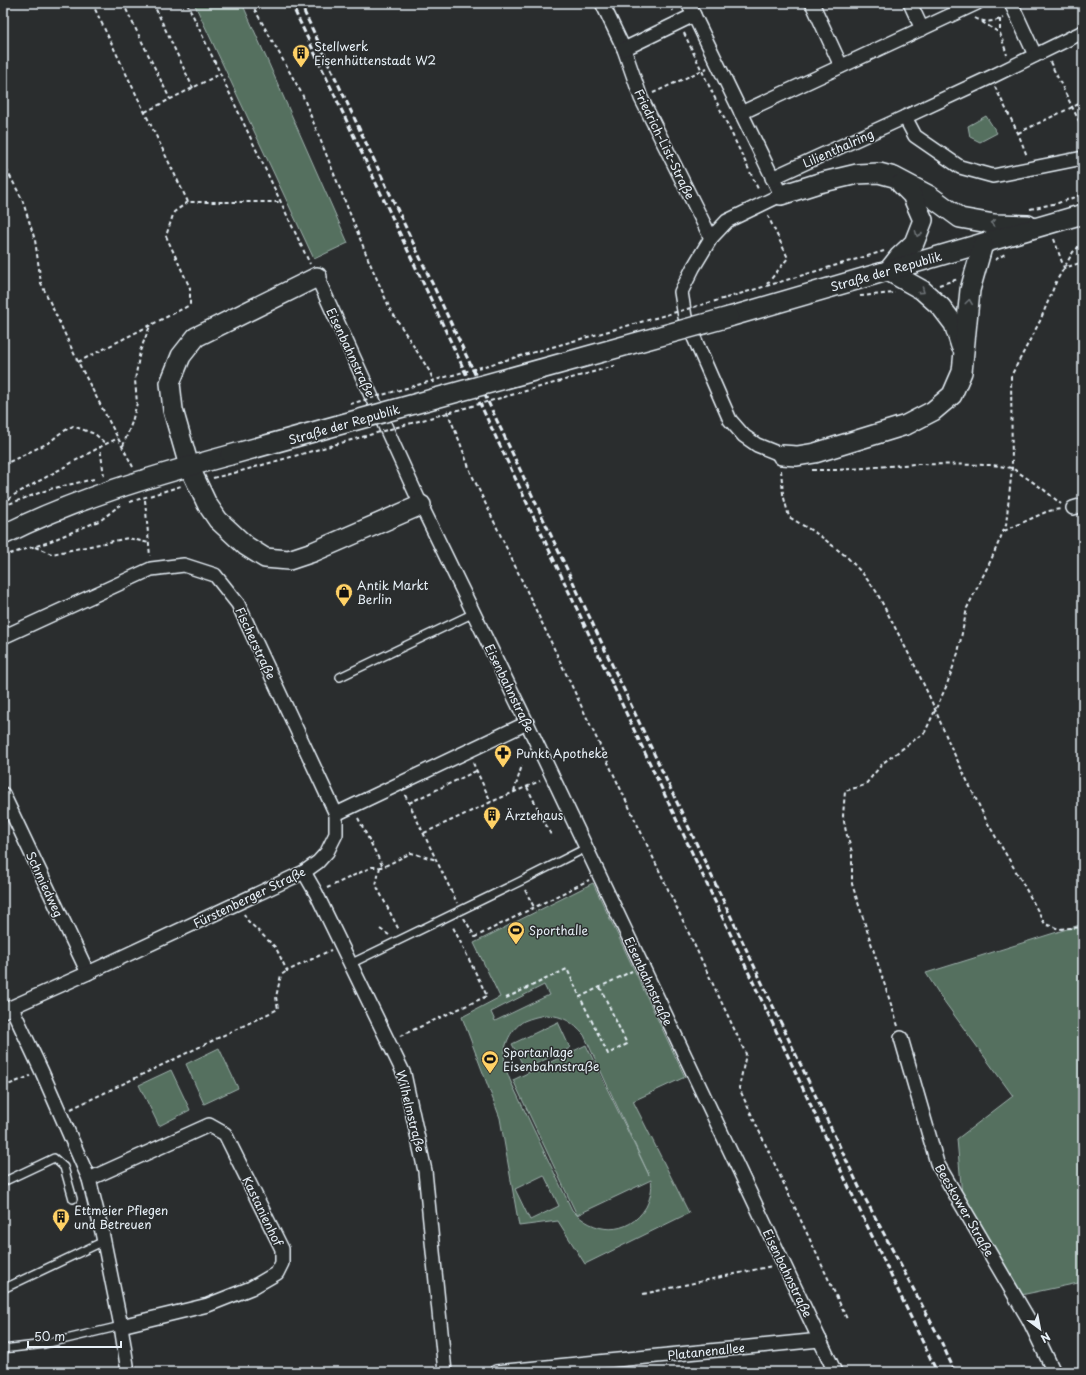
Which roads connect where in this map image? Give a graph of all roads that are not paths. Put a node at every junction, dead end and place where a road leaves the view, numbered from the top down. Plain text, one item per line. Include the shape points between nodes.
1 (602, 3) edge
2 (688, 3) edge
3 (812, 3) edge
4 (910, 3) edge
5 (977, 3) edge
6 (1013, 8) edge
7 (694, 16) junction
8 (922, 29) junction
9 (1083, 32) edge
10 (624, 49) junction
11 (1039, 53) junction
12 (841, 66) junction
13 (741, 113) junction
14 (905, 117) junction
15 (1083, 158) edge
16 (894, 177) junction
17 (772, 178) junction
18 (781, 195) junction
19 (1083, 214) edge
20 (1050, 232) junction
21 (711, 238) junction
22 (983, 244) junction
23 (888, 271) junction
24 (317, 277) joint
25 (963, 354) junction
26 (782, 455) joint
27 (193, 474) junction
28 (422, 505) junction
29 (3, 535) edge
30 (474, 613) junction
31 (3, 637) edge
32 (340, 677) dead end
33 (527, 723) junction
34 (3, 794) edge
35 (336, 814) junction
36 (586, 848) junction
37 (304, 872) junction
38 (350, 964) junction
39 (88, 973) junction
40 (8, 1009) edge
41 (901, 1038) road end
42 (90, 1179) junction
43 (3, 1182) edge
44 (73, 1199) dead end
45 (104, 1241) junction
46 (3, 1290) edge
47 (120, 1326) junction
48 (820, 1340) junction
49 (3, 1349) edge
50 (128, 1372) edge
51 (445, 1372) edge
52 (496, 1372) edge
53 (835, 1372) edge
54 (1054, 1372) edge

1 - 10 street, Friedrich-List-Straße
2 - 7 street
3 - 12 street
4 - 8 street
5 - 8 street
6 - 11 street
7 - 10 street
7 - 13 street
8 - 12 street
9 - 11 street, Lilienthalring
10 - 21 street, Friedrich-List-Straße via 641,98
11 - 14 street, Lilienthalring
12 - 13 street
13 - 17 street
14 - 15 street via 915,136 960,167 993,176
14 - 17 street, Lilienthalring
16 - 18 main road via 879,173 857,174
20 -> 16 main road via 960,218 930,196
16 -> 23 main road via 912,195 923,220 914,243
17 - 18 street
18 - 21 street via 760,200 727,221
19 - 20 main road, Straße der Republik
20 - 22 main road, Straße der Republik
21 - 26 street via 681,292 685,317 730,420 744,436
22 - 23 main road, Straße der Republik
25 -> 22 main road via 970,290
23 -> 25 main road via 922,290 941,307 954,324
23 - 27 main road, Straße der Republik, bridge via 230,455
24 - 27 main road via 196,337 181,356 170,383 173,410
24 - 28 street, Eisenbahnstraße
25 - 26 main road via 962,372 952,394 933,410 906,425 815,453
27 - 28 main road via 207,504 218,520 246,546 266,558 290,560
27 - 29 main road, Straße der Republik via 96,496
28 - 30 street, Eisenbahnstraße
30 - 32 lane
30 - 33 street, Eisenbahnstraße
31 - 35 street, Fischerstraße via 151,568 184,565 215,575 238,604
33 - 35 street
33 - 36 street, Eisenbahnstraße
34 - 39 street, Schmiedweg
35 - 37 street, Fürstenberger Straße via 336,834 327,852
36 - 38 lane
36 - 48 street, Eisenbahnstraße
37 - 38 street, Wilhelmstraße
37 - 39 street, Fürstenberger Straße
38 - 51 street, Wilhelmstraße via 404,1074 425,1171
39 - 40 street, Fürstenberger Straße
40 - 42 street via 42,1072
41 - 54 street, Beeskower Straße via 938,1163 1029,1320
42 - 45 street
42 - 47 street, Kastanienhof via 210,1125 225,1134 282,1249 282,1263 277,1273 251,1288 208,1305
43 - 44 lane via 54,1158 64,1167
45 - 46 lane
45 - 47 street
47 - 49 lane via 45,1344
47 - 50 street
48 - 52 street, Platanenallee
48 - 53 street, Eisenbahnstraße

